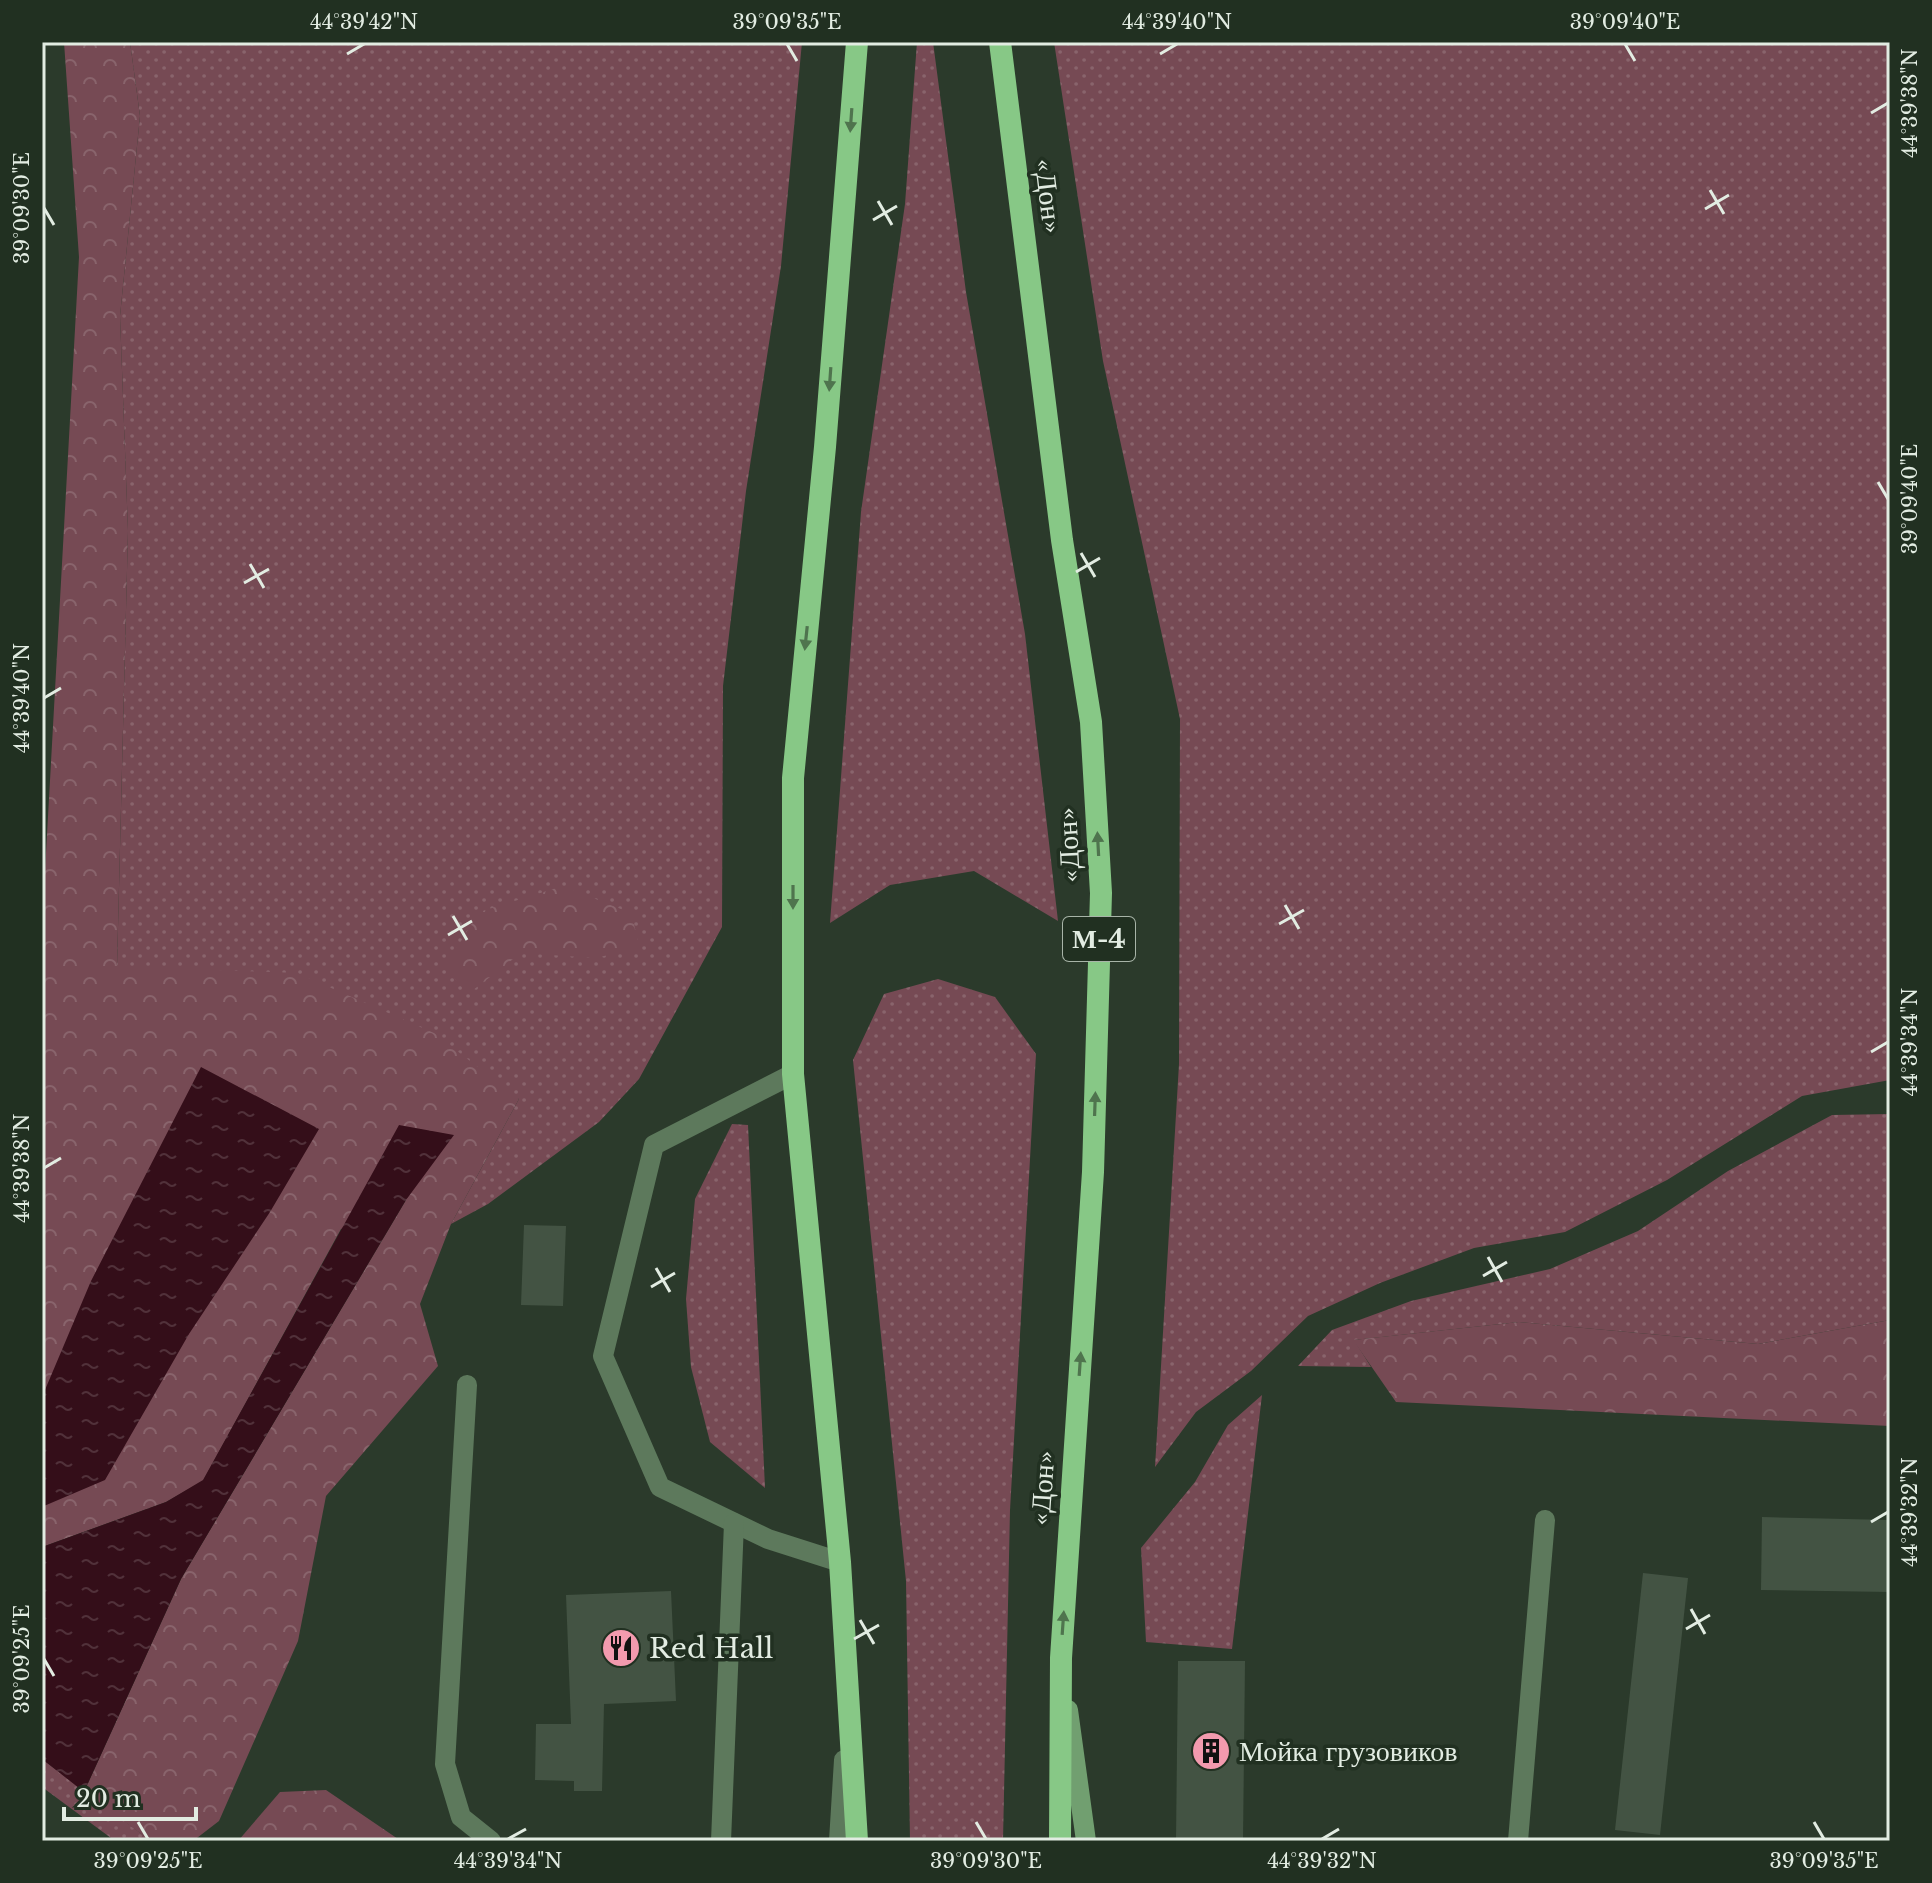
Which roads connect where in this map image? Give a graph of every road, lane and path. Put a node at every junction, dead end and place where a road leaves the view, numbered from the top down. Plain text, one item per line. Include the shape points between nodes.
1 (857, 42) edge
2 (1000, 42) edge
3 (793, 1074) junction
4 (467, 1385) dead end
5 (1545, 1520) dead end
6 (734, 1523) junction
7 (840, 1562) junction
8 (1061, 1658) junction
9 (848, 1696) junction
10 (491, 1841) edge
11 (721, 1841) edge
12 (839, 1841) edge
13 (857, 1841) edge
14 (1060, 1841) edge
15 (1086, 1841) edge
16 (1518, 1841) edge

1 -> 3 highway via 793,778
8 -> 2 highway, «Дон» / М-4 via 1093,1172 1101,893 1091,722 1062,540
3 - 6 lane via 654,1145 603,1356 660,1487
3 - 7 highway
4 - 10 lane via 445,1764 461,1817
5 - 16 lane
6 - 7 lane
6 - 11 lane
7 - 9 highway
8 - 14 highway, «Дон» / М-4
8 - 15 main road, М-4
9 - 12 lane
9 - 13 highway

